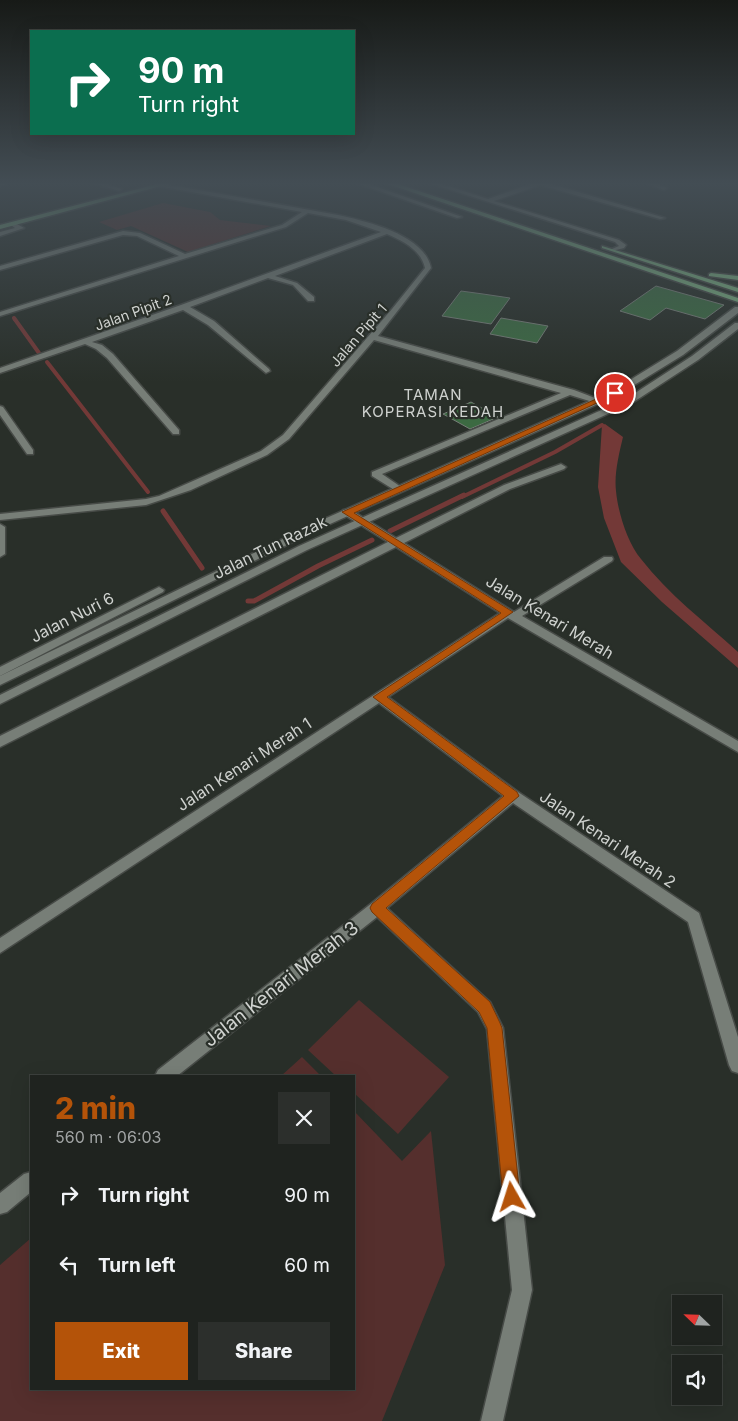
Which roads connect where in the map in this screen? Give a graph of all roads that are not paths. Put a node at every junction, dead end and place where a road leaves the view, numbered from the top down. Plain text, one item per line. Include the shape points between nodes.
1 (66, 249) edge
2 (169, 249) edge
3 (210, 249) edge
4 (340, 249) edge
5 (418, 249) edge
6 (599, 249) edge
7 (614, 250) edge
8 (185, 257) junction
9 (655, 263) junction
10 (0, 268) edge
11 (269, 276) junction
12 (738, 278) edge
13 (738, 290) edge
14 (311, 299) dead end
15 (738, 300) edge
16 (184, 307) junction
17 (738, 309) edge
18 (0, 314) edge
19 (738, 325) edge
20 (373, 337) junction
21 (86, 342) junction
22 (266, 370) dead end
23 (0, 372) edge
24 (571, 392) junction
25 (599, 401) junction
26 (0, 409) edge
27 (176, 432) dead end
28 (30, 452) dead end
29 (561, 467) dead end
30 (400, 489) junction
31 (347, 512) junction
32 (0, 517) edge
33 (361, 521) junction
34 (0, 527) edge
35 (395, 542) junction
36 (0, 554) edge
37 (608, 558) dead end
38 (159, 590) dead end
39 (144, 605) junction
40 (512, 614) junction
41 (0, 672) edge
42 (0, 681) edge
43 (379, 697) junction
44 (0, 700) edge
45 (0, 742) edge
46 (738, 747) edge
47 (513, 796) junction
48 (377, 908) junction
49 (0, 946) edge
50 (738, 1065) edge
51 (165, 1075) edge
52 (30, 1182) edge
53 (0, 1205) edge
54 (492, 1421) edge

1 - 10 street
2 - 8 street
3 - 8 street
4 - 11 street, Jalan Pipit 2
5 - 20 street, Jalan Pipit 1 via 429,264 428,268
6 - 15 main road
7 - 9 main road
8 - 18 street
9 - 12 main road
9 - 13 main road
11 - 14 street via 295,284
11 - 16 street, Jalan Pipit 2
16 - 21 street, Jalan Pipit 2
16 - 22 street via 211,323
17 - 25 street, Jalan Tun Razak via 648,374
19 - 33 street, Jalan Tun Razak via 695,358 629,400
20 - 24 street
20 - 32 street, Jalan Pipit 1 via 292,431 264,453 188,488 146,502
21 - 23 street, Jalan Pipit 2
21 - 27 street via 110,356
24 - 25 street
24 - 30 street via 375,474
25 - 30 street, Jalan Tun Razak
26 - 28 street
29 - 35 street via 507,487
30 - 31 street, Jalan Tun Razak
31 - 33 street, Jalan Kenari Merah
31 - 39 street, Jalan Tun Razak
33 - 35 street, Jalan Kenari Merah
33 - 44 street, Jalan Tun Razak
34 - 36 street
35 - 40 street, Jalan Kenari Merah
35 - 45 street
37 - 40 street, Jalan Kenari Merah 1
38 - 39 street, Jalan Nuri 6
39 - 41 street, Jalan Nuri 6
39 - 42 street, Jalan Tun Razak
40 - 43 street, Jalan Kenari Merah 1
40 - 46 street, Jalan Kenari Merah
43 - 47 street, Jalan Kenari Merah 2
43 - 49 street, Jalan Kenari Merah 1
47 - 48 street, Jalan Kenari Merah 3
47 - 50 street, Jalan Kenari Merah 2 via 694,918
48 - 51 street, Jalan Kenari Merah 3
48 - 54 street via 484,1007 495,1028 522,1290
52 - 53 street

